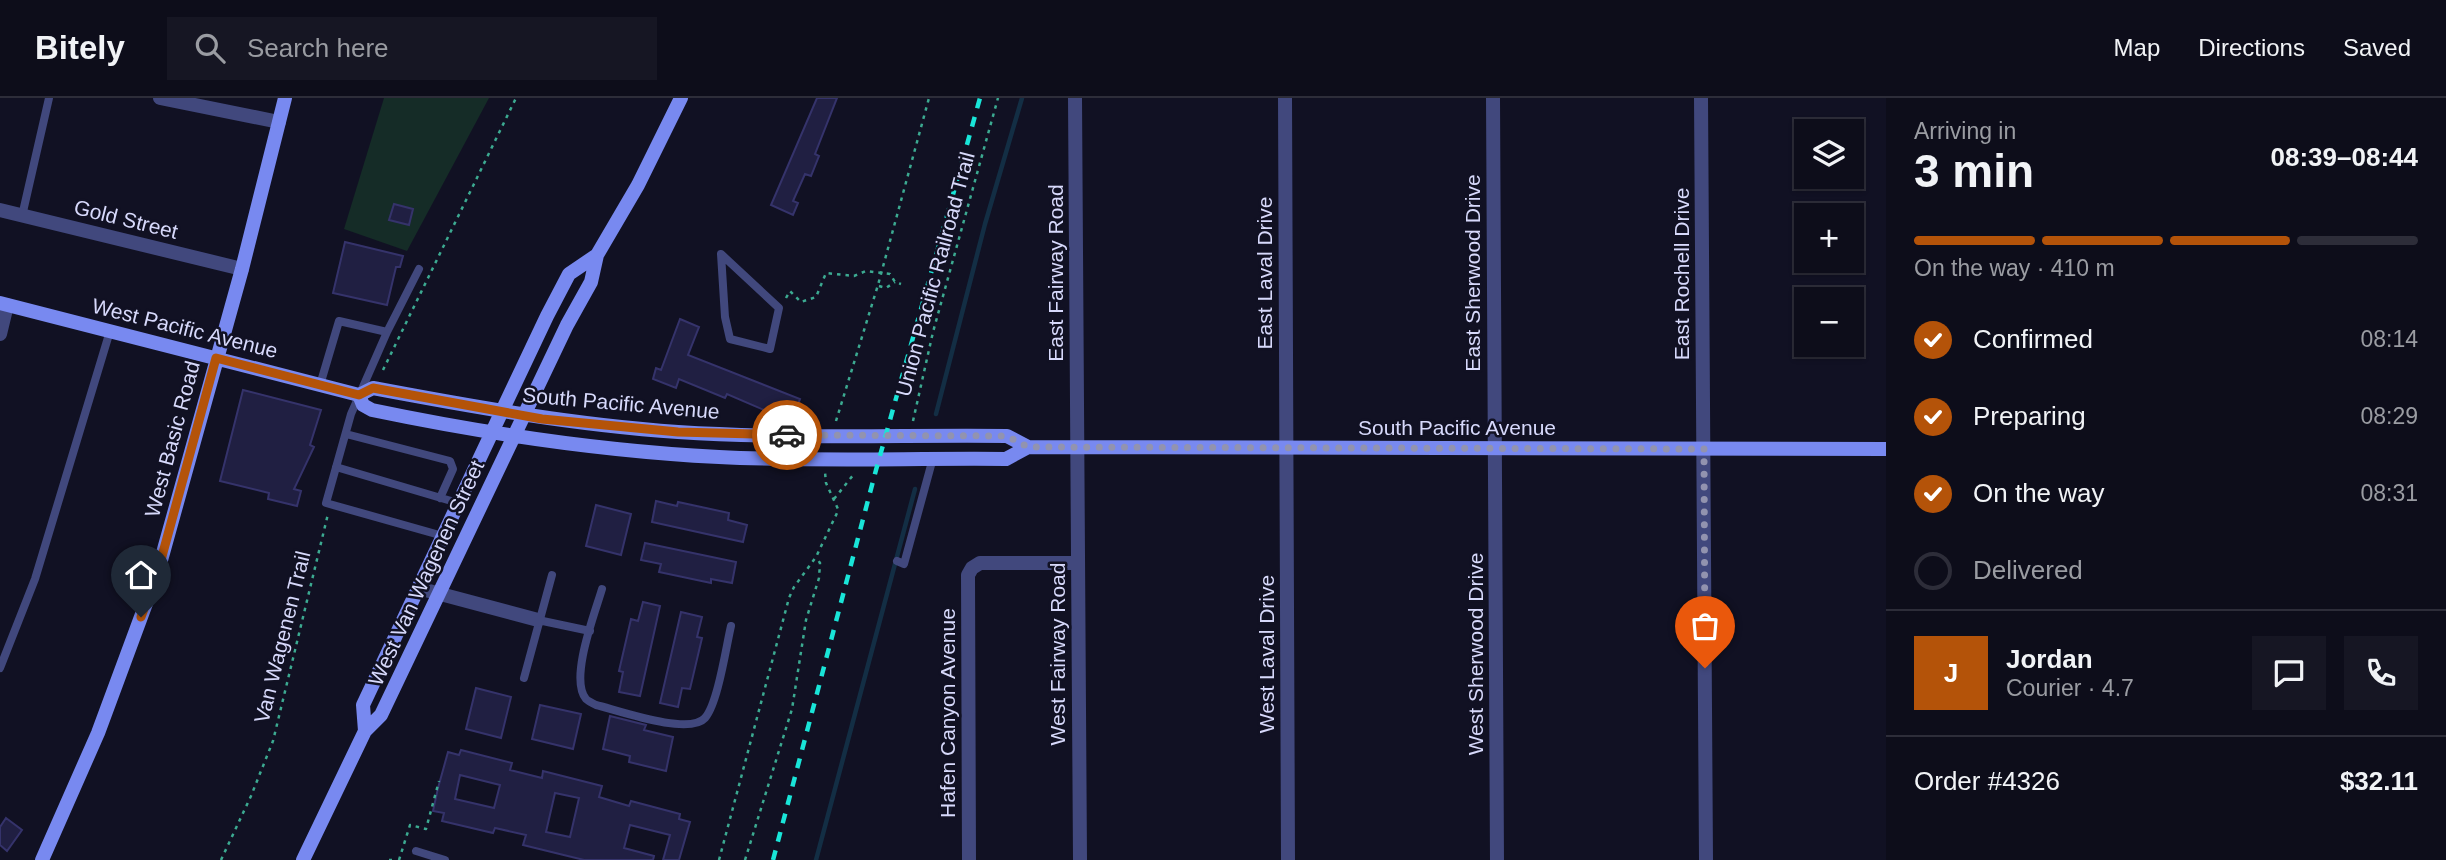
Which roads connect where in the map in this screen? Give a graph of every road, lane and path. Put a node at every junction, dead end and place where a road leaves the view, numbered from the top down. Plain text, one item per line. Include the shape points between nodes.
1 (49, 98) edge
2 (160, 98) edge
3 (285, 98) edge
4 (516, 98) edge
5 (681, 98) edge
6 (929, 98) edge
7 (998, 98) edge
8 (1075, 98) edge
9 (1284, 98) edge
10 (1493, 98) edge
11 (1701, 98) edge
12 (279, 122) junction
13 (0, 210) edge
14 (22, 216) junction
15 (597, 255) junction
16 (242, 269) junction
17 (419, 269) dead end
18 (881, 272) junction
19 (895, 282) junction
20 (901, 284) dead end
21 (877, 285) junction
22 (4, 304) edge
23 (779, 309) junction
24 (110, 331) junction
25 (387, 332) junction
26 (0, 334) edge
27 (216, 358) junction
28 (379, 380) dead end
29 (320, 385) junction
30 (359, 395) junction
31 (496, 424) junction
32 (913, 424) dead end
33 (518, 427) junction
34 (346, 434) junction
35 (833, 435) junction
36 (1028, 447) junction
37 (1077, 447) junction
38 (1286, 448) junction
39 (1494, 448) junction
40 (1704, 449) junction
41 (1886, 449) edge
42 (826, 458) junction
43 (933, 458) junction
44 (336, 467) junction
45 (858, 470) dead end
46 (440, 498) junction
47 (834, 499) junction
48 (458, 503) junction
49 (328, 504) junction
50 (824, 526) dead end
51 (830, 528) junction
52 (443, 536) junction
53 (816, 558) junction
54 (897, 561) dead end
55 (1077, 563) junction
56 (552, 575) dead end
57 (418, 588) junction
58 (602, 589) dead end
59 (439, 593) junction
60 (538, 620) junction
61 (732, 626) dead end
62 (590, 631) junction
63 (0, 668) edge
64 (524, 678) dead end
65 (365, 731) junction
66 (439, 781) dead end
67 (416, 851) dead end
68 (308, 859) edge
69 (42, 860) edge
70 (221, 860) edge
71 (399, 860) edge
72 (446, 860) edge
73 (719, 860) edge
74 (745, 860) edge
75 (969, 860) edge
76 (1080, 860) edge
77 (1288, 860) edge
78 (1497, 860) edge
79 (1706, 860) edge

1 - 14 lane
2 - 12 street
3 - 12 street, West Basic Road
4 - 28 path
5 - 15 street
6 - 18 path
7 - 32 path, Union Pacific Railroad Trail via 933,332
8 - 37 street, East Fairway Road
9 - 38 street, East Laval Drive
10 - 39 street, East Sherwood Drive
11 - 40 street, East Rochell Drive
12 - 16 street, West Basic Road
13 - 14 street, Gold Street
14 - 16 street, Gold Street
15 - 31 street, West Van Wagenen Street via 569,274
15 - 33 street, West Van Wagenen Street via 591,282
16 - 27 street, West Basic Road
17 - 25 lane
18 - 19 path via 890,274
18 - 21 path
18 - 23 path via 854,276 826,273 816,297 801,302 790,291
19 - 20 path
19 - 21 path via 886,288
21 - 35 path
22 - 24 street, West Pacific Avenue
22 - 26 street
23 - 23 lane via 731,263 721,254 730,339 770,349
24 - 27 street, West Pacific Avenue
24 - 63 lane via 35,579
25 - 29 lane via 339,321
25 - 30 lane
27 - 29 street, West Pacific Avenue
27 - 69 street, West Basic Road via 158,571 98,733
29 - 30 street, West Pacific Avenue
30 - 31 street, West Pacific Avenue via 373,388
30 - 31 street, West Pacific Avenue via 363,405 372,410
30 - 34 lane
31 - 33 street, South Pacific Avenue
31 - 33 street, South Pacific Avenue
31 - 48 street, West Van Wagenen Street
33 - 35 street, South Pacific Avenue
33 - 42 street, South Pacific Avenue via 667,453
33 - 59 street, West Van Wagenen Street
34 - 44 lane
34 - 46 lane via 450,461 453,469
35 - 36 street, South Pacific Avenue via 1007,436
36 - 37 street, South Pacific Avenue
36 - 43 street, South Pacific Avenue via 1006,459
37 - 38 street, South Pacific Avenue
37 - 55 street, West Fairway Road
38 - 39 street, South Pacific Avenue
38 - 77 street, West Laval Drive
39 - 40 street, South Pacific Avenue
39 - 78 street, West Sherwood Drive
40 - 41 street, South Pacific Avenue
40 - 79 street, East Rochell Drive
42 - 43 street, South Pacific Avenue
42 - 47 path via 825,478
43 - 54 lane via 904,564
44 - 46 lane
44 - 49 lane
45 - 47 path
46 - 48 lane
47 - 51 path via 838,509
48 - 52 street, West Van Wagenen Street
49 - 52 lane
49 - 70 path, Van Wagenen Trail via 273,741
50 - 51 path
51 - 53 path
52 - 57 street, West Van Wagenen Street
53 - 73 path via 789,598
53 - 74 path via 819,578 806,620 792,709
55 - 75 street, Hafen Canyon Avenue via 987,563 972,568 968,575
55 - 76 street, West Fairway Road
56 - 60 lane
57 - 59 street
57 - 65 street, West Van Wagenen Street via 363,705
58 - 62 lane
59 - 60 street
59 - 65 street, West Van Wagenen Street via 382,715
60 - 62 lane
60 - 64 lane
61 - 62 lane via 712,707 699,723 688,726 587,700 580,669
65 - 68 street, West Van Wagenen Street
66 - 71 path via 426,830 410,825
67 - 72 lane

